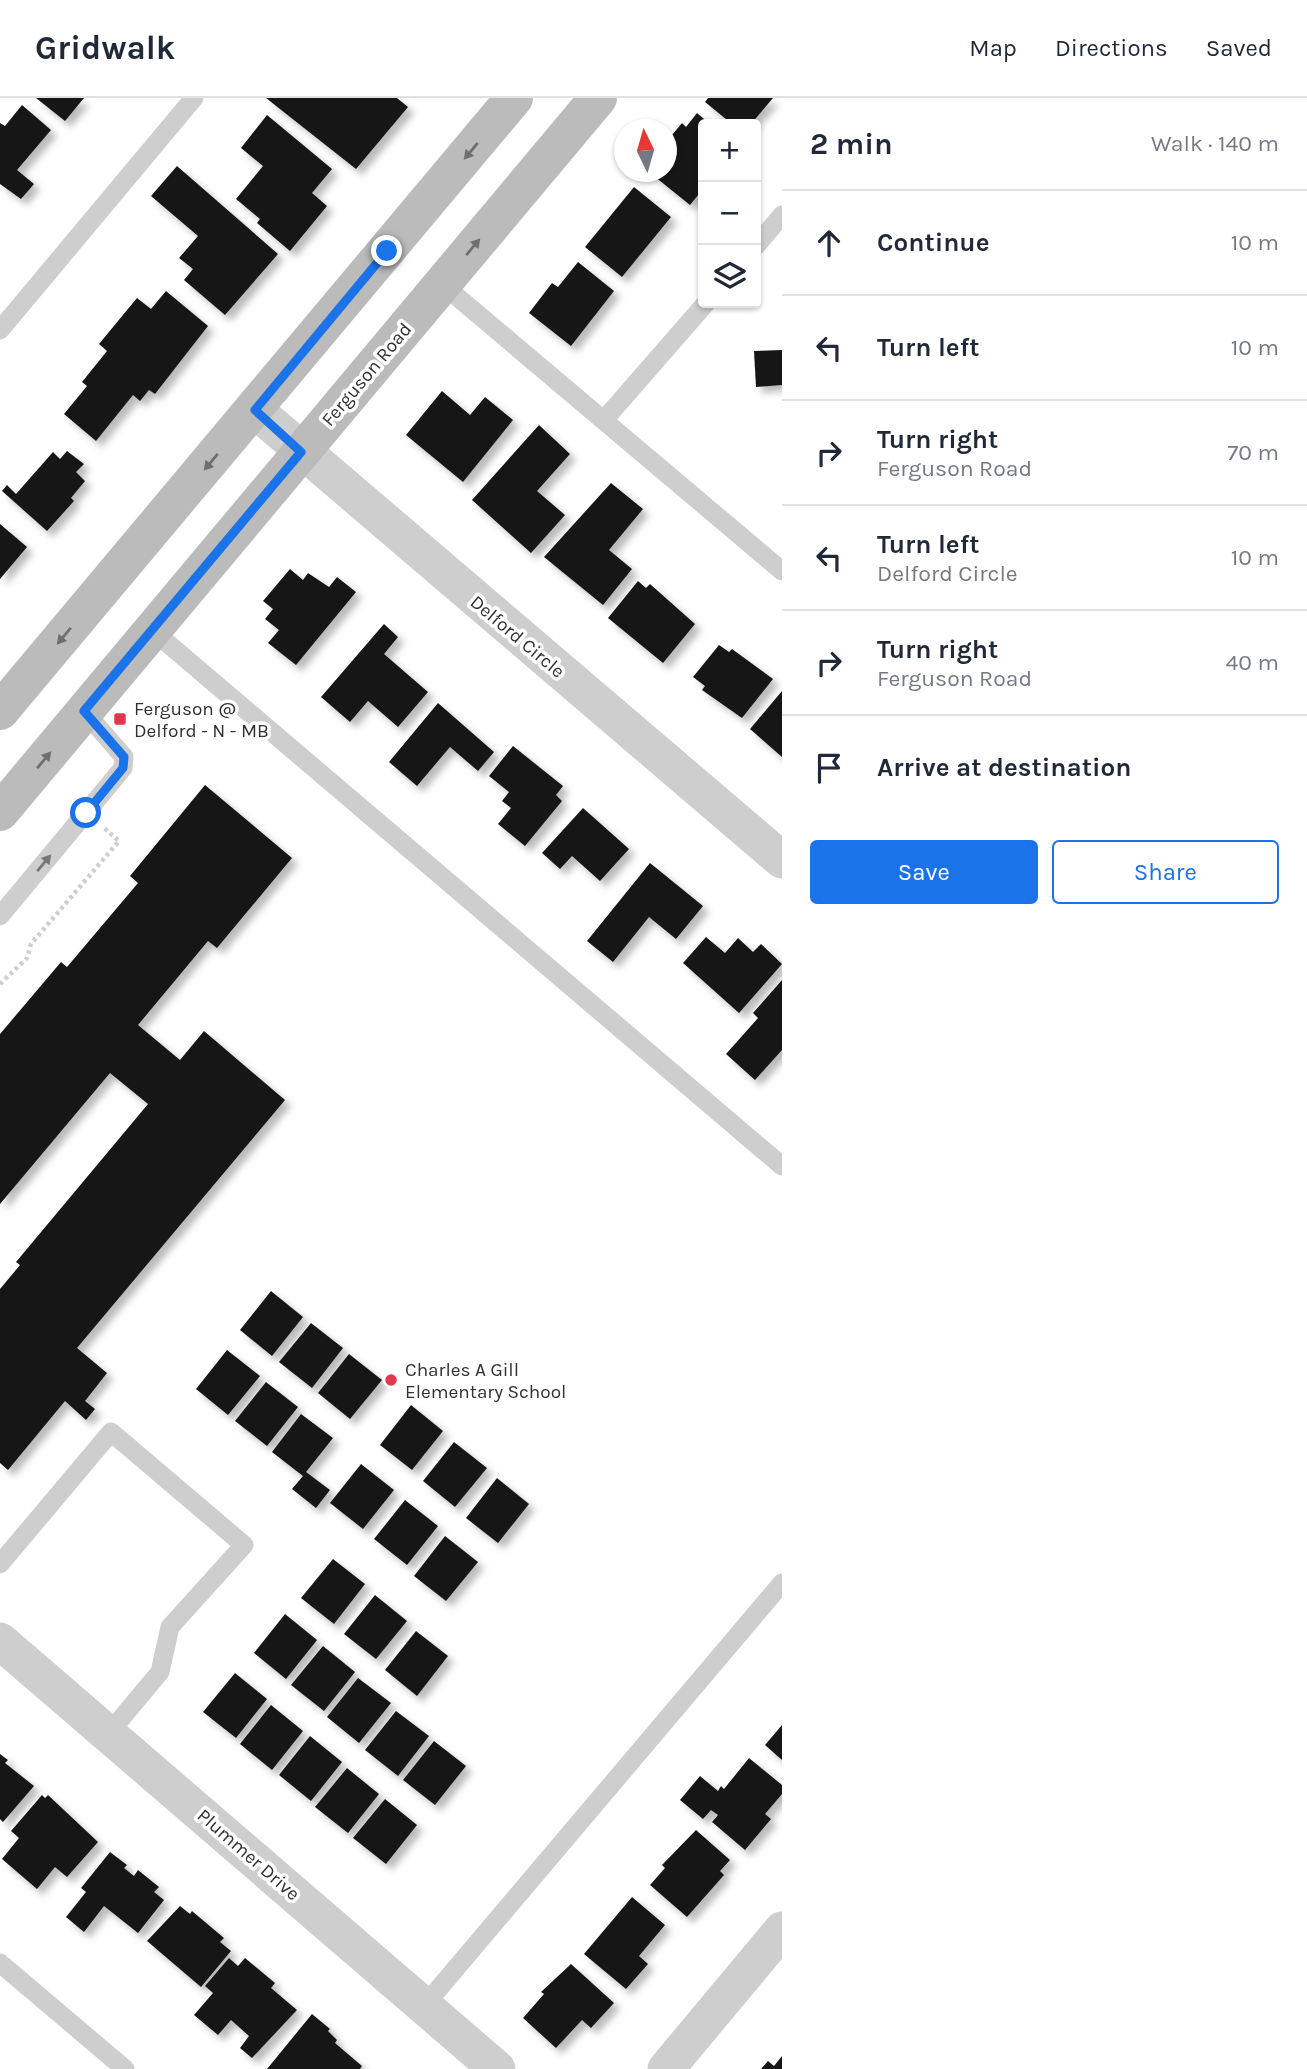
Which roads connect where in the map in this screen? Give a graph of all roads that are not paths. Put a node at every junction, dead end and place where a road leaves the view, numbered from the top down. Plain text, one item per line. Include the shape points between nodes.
1 (194, 98) edge
2 (514, 98) edge
3 (598, 98) edge
4 (782, 215) edge
5 (757, 245) edge
6 (442, 284) junction
7 (702, 308) edge
8 (0, 330) edge
9 (255, 410) junction
10 (604, 420) junction
11 (301, 452) junction
12 (782, 571) edge
13 (152, 630) junction
14 (0, 711) edge
15 (84, 711) junction
16 (0, 812) edge
17 (782, 860) edge
18 (0, 916) edge
19 (782, 1166) edge
20 (0, 1564) edge
21 (782, 1583) edge
22 (0, 1641) edge
23 (108, 1733) junction
24 (782, 1930) edge
25 (0, 1963) edge
26 (424, 2006) junction
27 (125, 2069) edge
28 (497, 2069) edge
29 (666, 2069) edge

1 - 8 lane
2 -> 9 main road
6 -> 3 main road, Ferguson Road
4 - 5 lane
6 - 10 lane
6 - 11 main road, Ferguson Road
7 - 10 lane
9 - 11 street, Delford Circle
9 -> 14 main road
10 - 12 lane
11 - 13 main road, Ferguson Road
11 - 17 street, Delford Circle
13 - 15 main road, Ferguson Road
13 - 19 lane
16 -> 15 main road, Ferguson Road
18 -> 15 lane via 123,768 124,757
20 - 23 lane via 111,1432 244,1545 170,1627 160,1672
21 - 26 lane
22 - 23 street, Plummer Drive
23 - 26 street, Plummer Drive
24 - 29 street
25 - 27 lane
26 - 28 street, Plummer Drive

